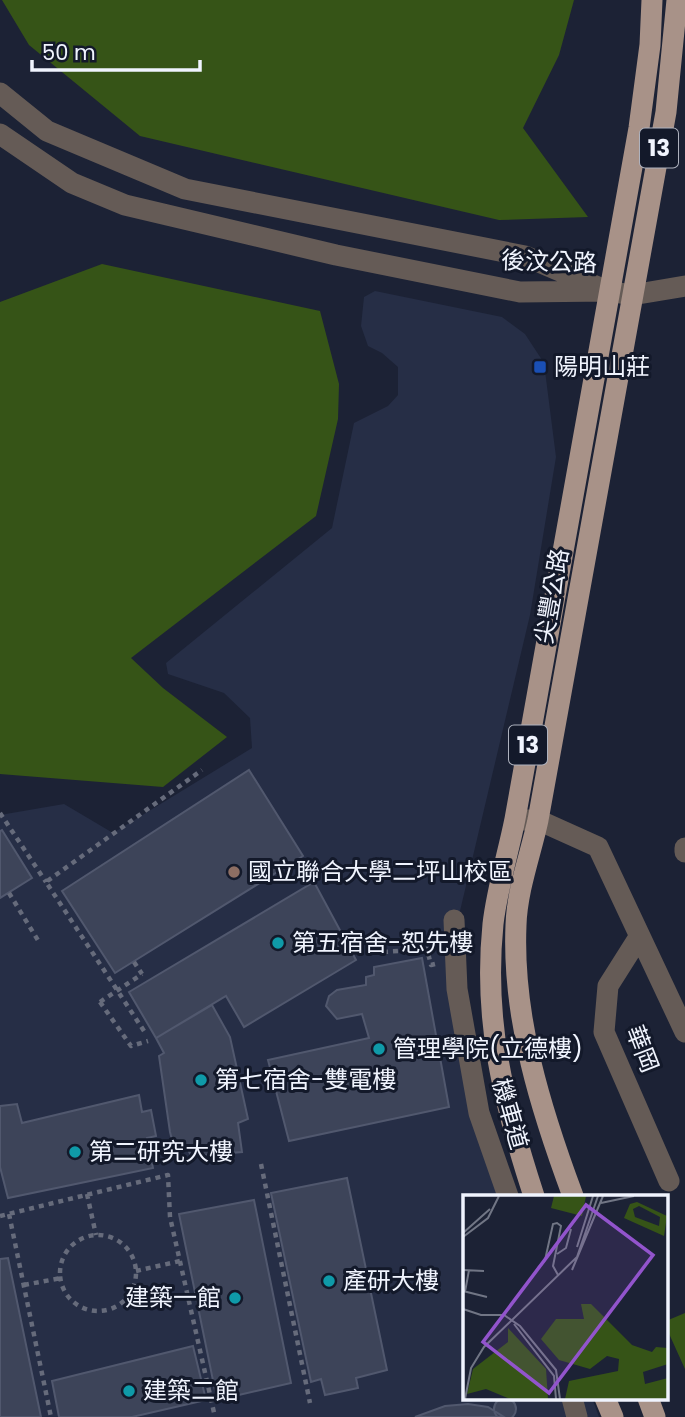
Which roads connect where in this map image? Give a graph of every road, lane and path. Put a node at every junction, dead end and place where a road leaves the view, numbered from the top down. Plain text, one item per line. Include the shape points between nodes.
1 (652, 0) edge
2 (677, 0) edge
3 (0, 93) edge
4 (0, 134) edge
5 (685, 286) edge
6 (608, 291) junction
7 (632, 295) junction
8 (202, 770) dead end
9 (0, 813) edge
10 (515, 820) junction
11 (538, 820) junction
12 (46, 883) junction
13 (9, 893) dead end
14 (454, 920) dead end
15 (639, 937) junction
16 (39, 942) dead end
17 (427, 950) dead end
18 (383, 952) dead end
19 (134, 962) dead end
20 (144, 1031) dead end
21 (685, 1031) edge
22 (148, 1041) dead end
23 (261, 1164) dead end
24 (669, 1181) dead end
25 (87, 1194) junction
26 (508, 1195) edge
27 (534, 1195) edge
28 (573, 1195) edge
29 (9, 1213) junction
30 (0, 1216) edge
31 (96, 1235) junction
32 (180, 1261) junction
33 (136, 1271) junction
34 (61, 1278) junction
35 (24, 1285) junction
36 (573, 1400) edge
37 (606, 1400) edge
38 (649, 1400) edge
39 (310, 1403) dead end
40 (51, 1417) edge
41 (215, 1417) edge
42 (577, 1417) edge
43 (613, 1417) edge
44 (655, 1417) edge

1 - 6 main road, 尖豐公路 / 13 via 639,128
2 - 7 main road, 尖豐公路 / 13 via 666,112
3 - 6 street, 後汶公路 via 47,131 185,189 526,256
4 - 6 street, 後汶公路 via 72,183 125,205 520,292
5 - 7 street
6 - 7 street
6 - 10 main road, 尖豐公路 / 13
7 - 11 main road, 尖豐公路 / 13
8 - 12 path
9 - 12 path
10 - 11 street, 華岡
10 - 27 main road, 尖豐公路 / 13 via 493,923 491,1024 512,1132
11 - 15 street, 華岡 via 598,847
11 - 28 main road, 尖豐公路 / 13 via 516,923 519,1002 543,1116
12 - 20 path
13 - 16 path
14 - 26 street, 機車道 via 457,989 479,1113
15 - 21 street, 華岡
15 - 24 street, 華岡 via 608,986 604,1032
17 - 18 path
19 - 22 path, bridge via 142,974 100,1002 131,1046
23 - 39 path
25 - 29 path
25 - 31 path
25 - 32 path via 167,1175
29 - 30 path
29 - 35 path
31 - 33 path via 119,1241 134,1259
31 - 34 path via 66,1253
32 - 33 path
32 - 41 path
33 - 34 path via 130,1293 109,1309 95,1312 72,1301
34 - 35 path
35 - 40 path
36 - 42 street
37 - 43 main road
38 - 44 main road

